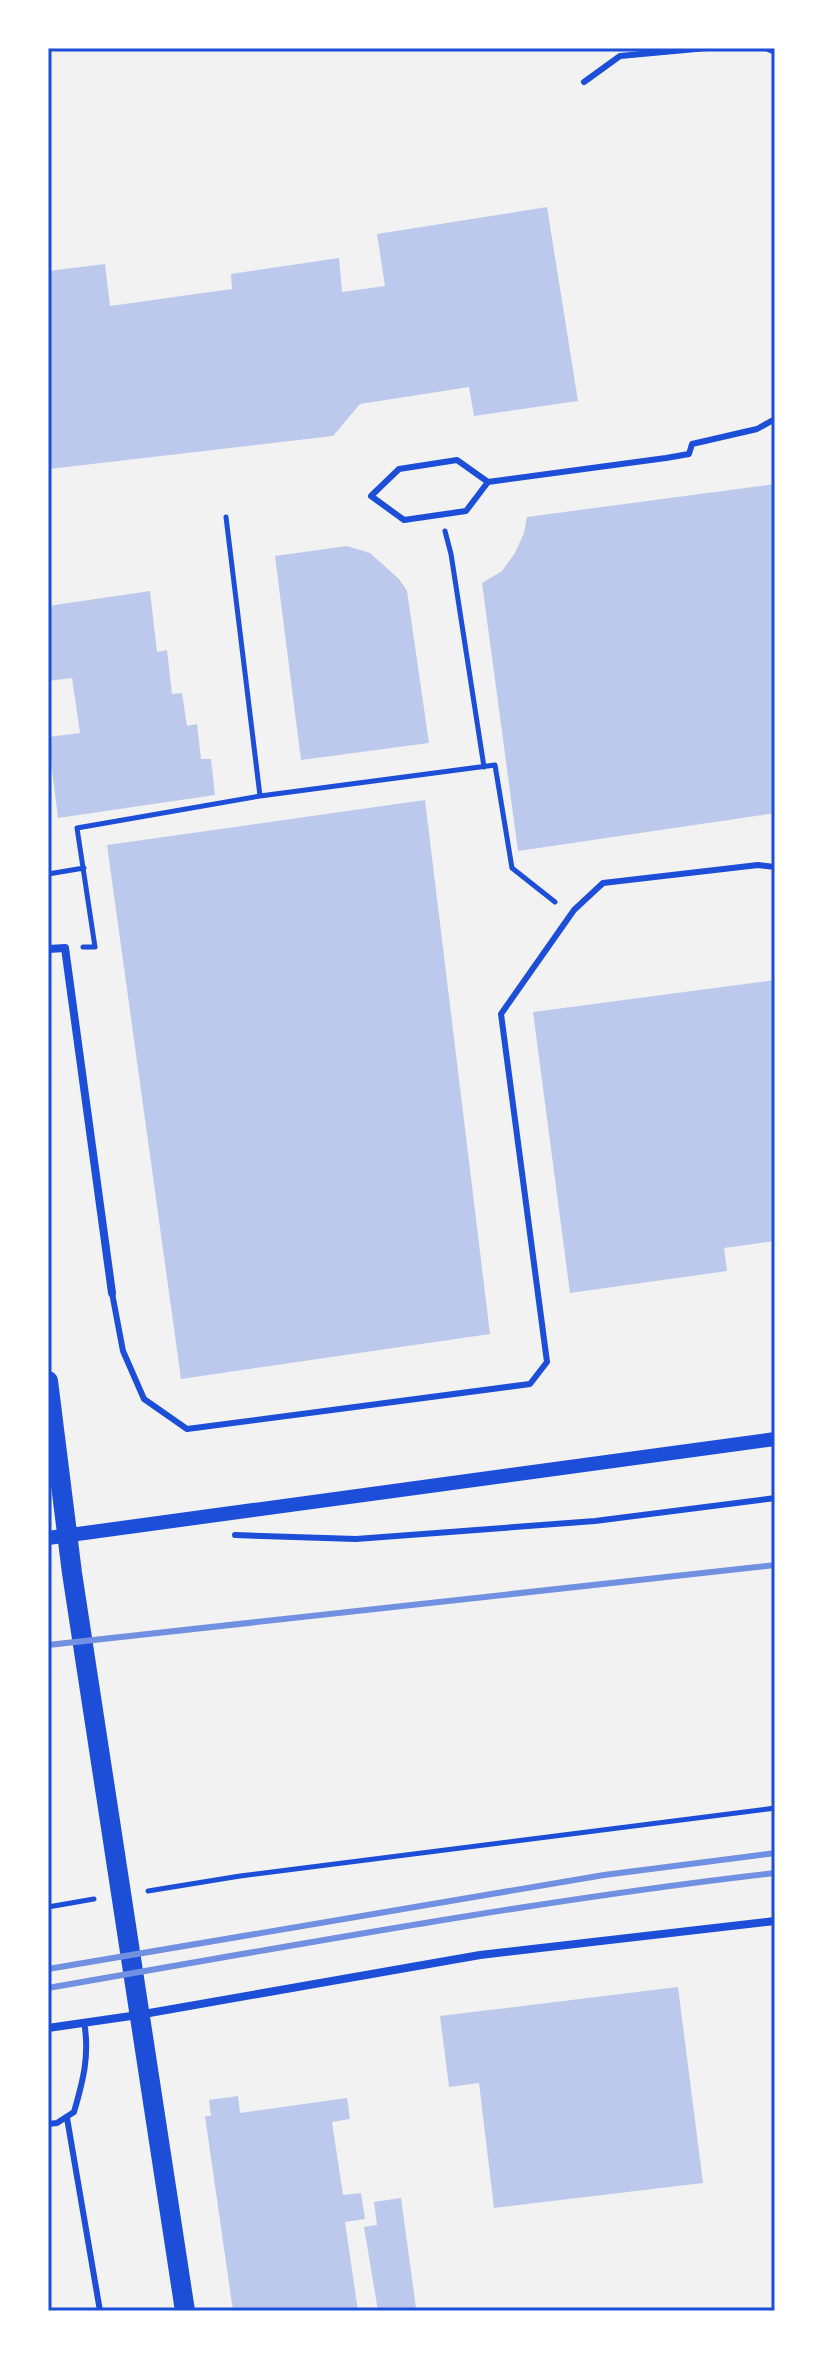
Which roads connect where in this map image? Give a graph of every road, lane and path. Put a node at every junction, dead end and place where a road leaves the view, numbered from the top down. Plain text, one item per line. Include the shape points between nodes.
1 (707, 48) edge
2 (766, 48) edge
3 (775, 52) edge
4 (584, 82) dead end
5 (775, 419) edge
6 (488, 482) junction
7 (226, 517) dead end
8 (451, 554) dead end
9 (484, 767) junction
10 (260, 796) junction
11 (775, 867) edge
12 (84, 868) junction
13 (48, 874) edge
14 (556, 903) dead end
15 (95, 947) dead end
16 (48, 949) edge
17 (112, 1293) joint
18 (48, 1381) edge
19 (775, 1439) edge
20 (775, 1498) edge
21 (235, 1535) dead end
22 (57, 1537) edge
23 (775, 1808) edge
24 (137, 1893) dead end
25 (107, 1897) dead end
26 (48, 1907) edge
27 (775, 1921) edge
28 (84, 2022) junction
29 (48, 2028) edge
30 (67, 2118) junction
31 (48, 2124) edge
32 (100, 2311) edge
33 (185, 2311) edge

1 - 4 lane via 620,56
2 - 3 lane
5 - 6 lane via 757,429 692,444 689,454
6 - 6 lane via 457,460 399,469 371,496 404,520 466,511
7 - 10 path
8 - 9 path
9 - 10 path
9 - 14 path via 495,765 512,868
10 - 12 path via 77,828
11 - 17 lane via 603,883 574,910 501,1014 547,1362 530,1384 187,1429 144,1399 123,1351
12 - 13 path
12 - 15 path
16 - 17 street via 65,948
18 - 22 main road
19 - 22 street
20 - 21 lane via 595,1521 372,1538
22 - 33 main road
23 - 24 path
25 - 26 path
27 - 28 street via 480,1955
28 - 29 street
28 - 30 lane via 85,2072 74,2112
30 - 31 lane
30 - 32 lane

